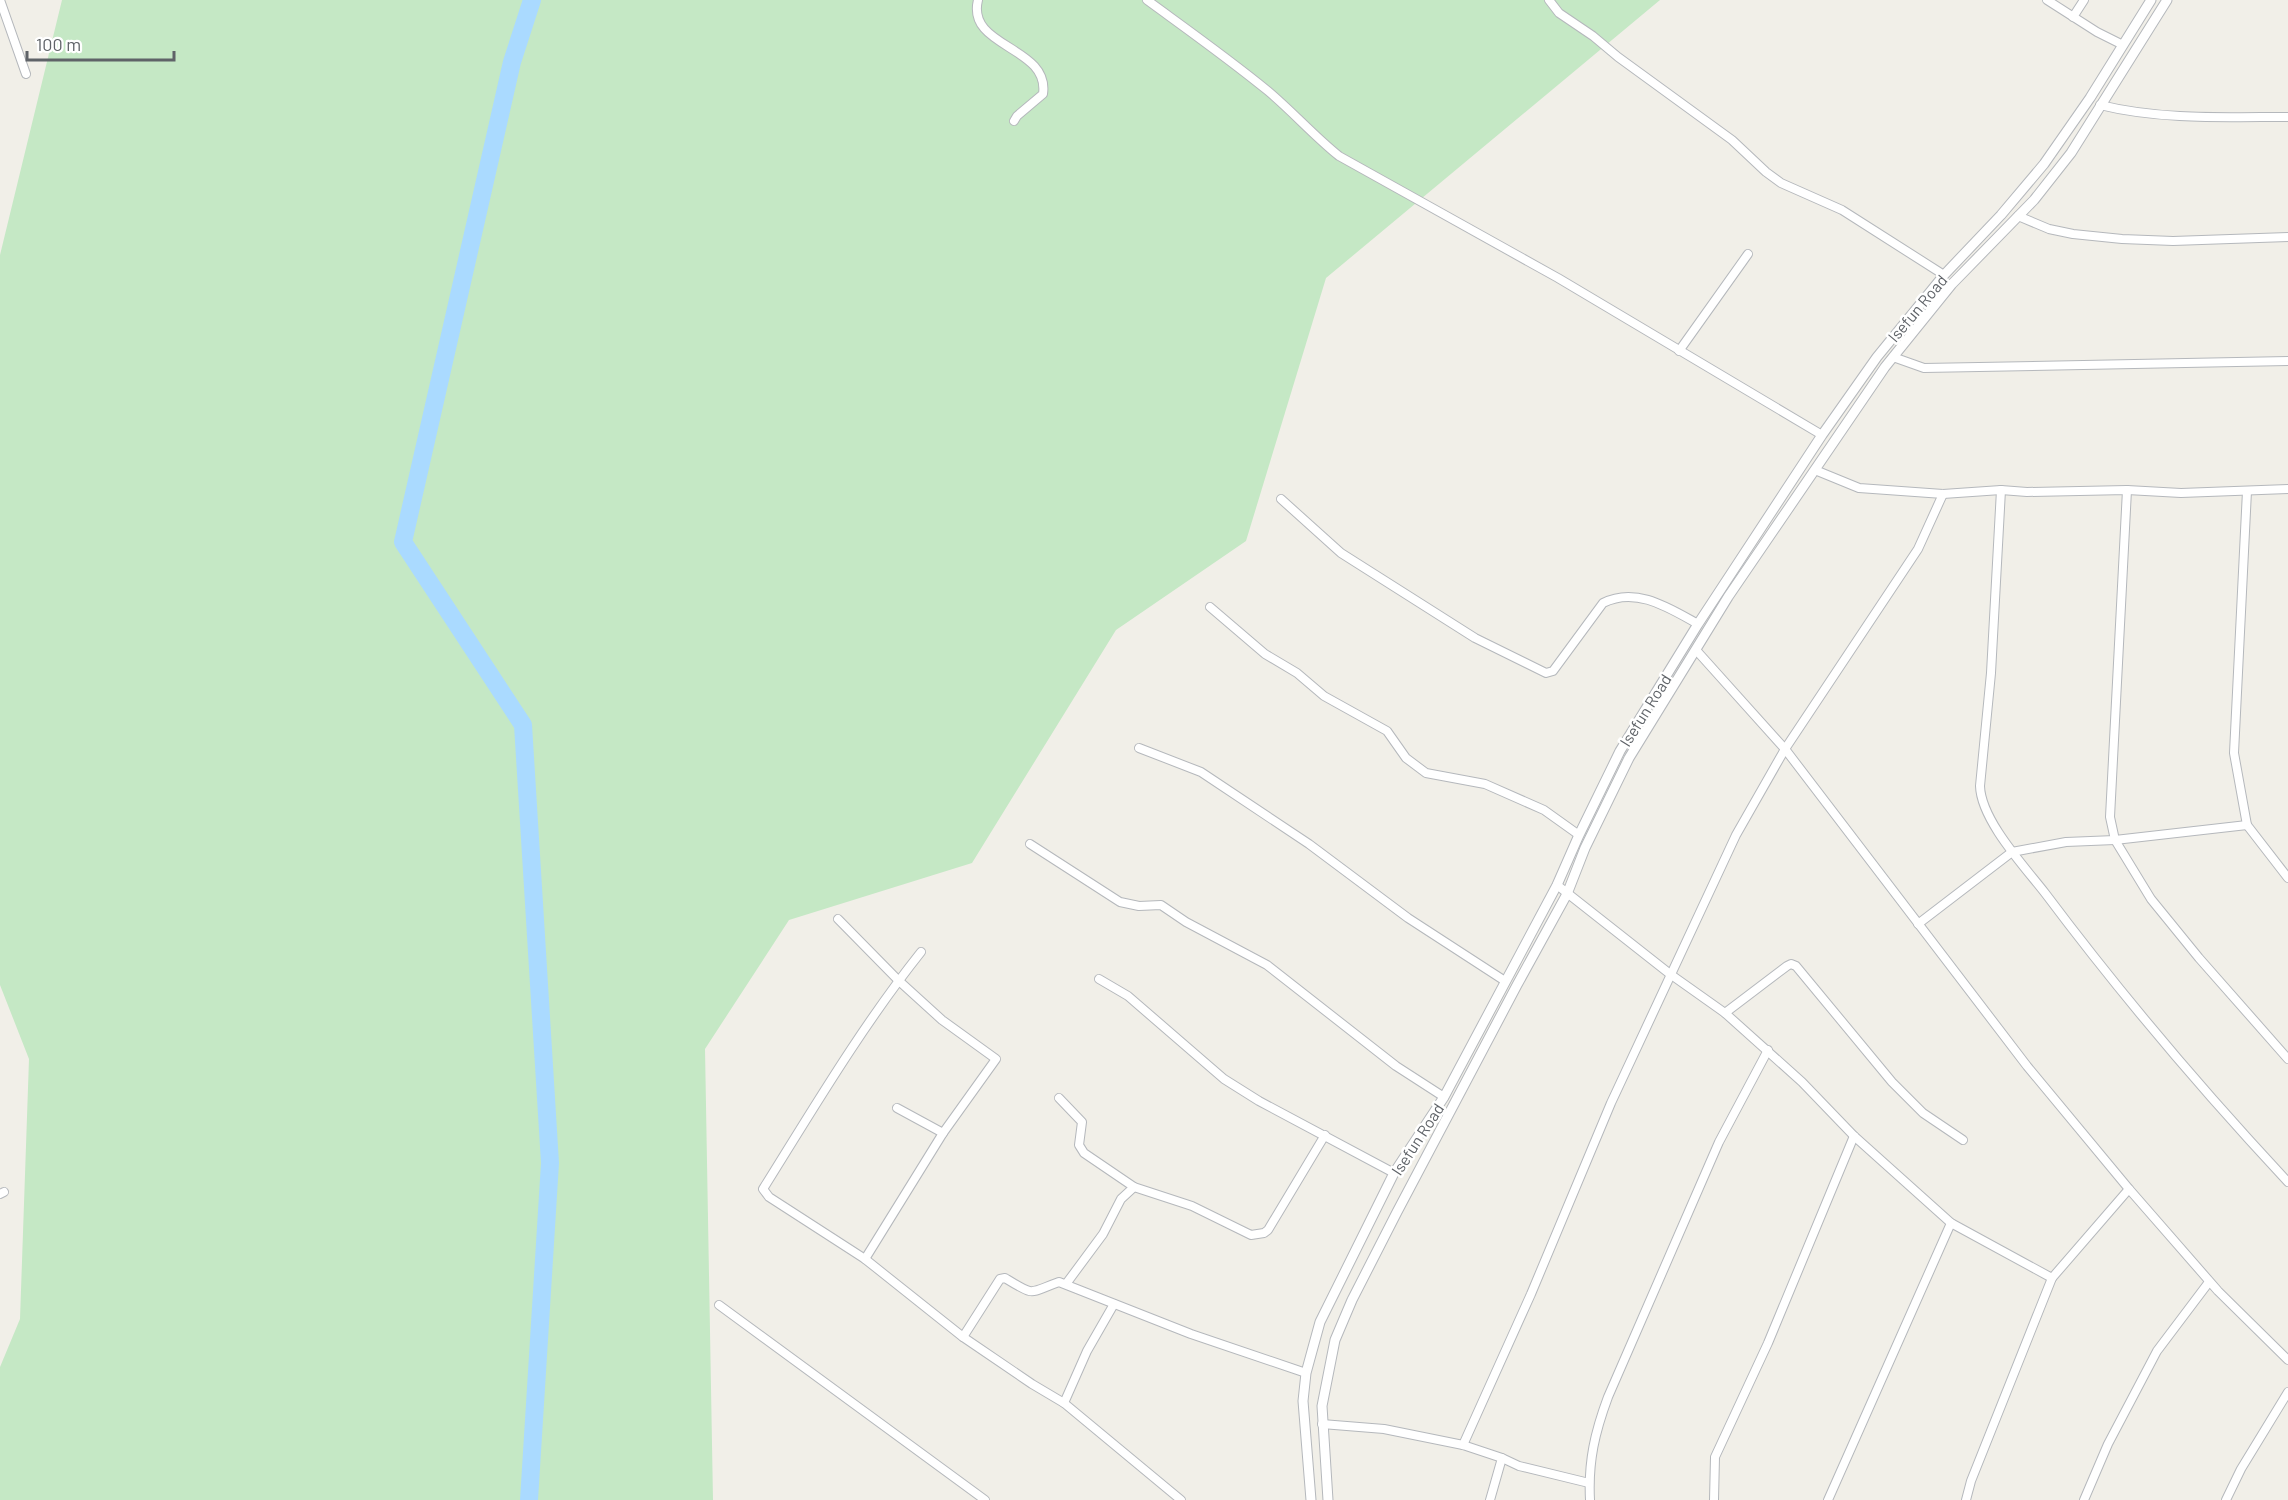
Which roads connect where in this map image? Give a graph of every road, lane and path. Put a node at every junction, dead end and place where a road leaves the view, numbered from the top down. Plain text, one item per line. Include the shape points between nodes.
1 (0, 0) edge
2 (978, 0) edge
3 (1147, 0) edge
4 (1549, 0) edge
5 (2047, 0) edge
6 (2084, 0) edge
7 (2151, 0) edge
8 (2167, 0) edge
9 (2073, 17) junction
10 (2123, 45) junction
11 (26, 74) dead end
12 (2100, 105) junction
13 (2288, 117) edge
14 (1014, 121) dead end
15 (2018, 216) junction
16 (2288, 237) edge
17 (1748, 254) dead end
18 (1944, 275) junction
19 (1678, 351) junction
20 (1893, 357) junction
21 (2288, 362) edge
22 (1822, 435) junction
23 (1815, 470) junction
24 (2288, 489) edge
25 (2001, 490) junction
26 (2127, 490) junction
27 (2247, 491) junction
28 (1943, 494) junction
29 (1281, 499) dead end
30 (1209, 607) dead end
31 (1698, 624) junction
32 (1696, 650) junction
33 (1138, 748) dead end
34 (1785, 749) junction
35 (2247, 825) junction
36 (1579, 835) junction
37 (2115, 840) junction
38 (1030, 844) dead end
39 (2012, 852) junction
40 (2288, 878) edge
41 (1557, 885) junction
42 (1567, 894) junction
43 (838, 919) dead end
44 (1918, 924) junction
45 (921, 952) dead end
46 (1670, 974) junction
47 (1099, 979) dead end
48 (898, 980) junction
49 (1505, 981) junction
50 (1725, 1013) junction
51 (1768, 1050) junction
52 (2288, 1059) edge
53 (1444, 1097) junction
54 (1059, 1098) dead end
55 (897, 1108) dead end
56 (943, 1133) junction
57 (1325, 1135) junction
58 (1854, 1136) junction
59 (1963, 1140) dead end
60 (1394, 1173) junction
61 (2288, 1182) edge
62 (1134, 1187) junction
63 (2129, 1189) junction
64 (1951, 1223) junction
65 (865, 1259) junction
66 (2052, 1278) junction
67 (2209, 1282) junction
68 (1066, 1284) junction
69 (1114, 1304) junction
70 (719, 1305) dead end
71 (963, 1336) junction
72 (2288, 1360) edge
73 (1306, 1373) junction
74 (2288, 1392) edge
75 (1064, 1403) junction
76 (1322, 1424) junction
77 (1463, 1445) junction
78 (1502, 1458) junction
79 (1589, 1484) junction
80 (985, 1500) edge
81 (1182, 1500) edge
82 (1311, 1500) edge
83 (1328, 1500) edge
84 (1490, 1500) edge
85 (1590, 1500) edge
86 (1714, 1500) edge
87 (1828, 1500) edge
88 (1966, 1500) edge
89 (2084, 1500) edge
90 (2226, 1500) edge

1 - 11 street
2 - 14 street via 978,18 986,30 1002,45 1027,58 1044,83 1043,94
3 - 19 street via 1267,90 1339,156 1558,278
4 - 18 street via 1558,13 1732,140 1781,183 1842,210
5 - 9 street
6 - 9 street
7 - 10 street, Isefun Road
8 - 12 street, Isefun Road
9 - 10 street
10 - 18 street, Isefun Road via 2044,164
12 - 13 street via 2129,112
12 - 15 street, Isefun Road via 2071,153
15 - 16 street via 2057,231 2122,239
15 - 20 street, Isefun Road via 1952,284
17 - 19 street
18 - 22 street, Isefun Road via 1884,347
19 - 22 street
20 - 21 street via 1924,368
20 - 23 street, Isefun Road
22 - 31 street, Isefun Road
23 - 28 street via 1859,488
23 - 32 street, Isefun Road
24 - 27 street
25 - 26 street
25 - 28 street
25 - 39 street via 1980,797
26 - 27 street
26 - 37 street via 2110,817
27 - 35 street via 2234,753
28 - 34 street via 1917,549
29 - 31 street via 1341,554 1475,638 1546,673 1553,671 1603,603 1612,598 1658,601
30 - 36 street via 1324,696 1388,731 1406,758 1426,773 1485,784 1544,810
31 - 36 street, Isefun Road via 1620,752
32 - 34 street
32 - 42 street, Isefun Road via 1629,758
33 - 49 street via 1216,781 1408,918
34 - 44 street
34 - 46 street via 1736,835
35 - 37 street
35 - 40 street
36 - 41 street, Isefun Road
37 - 39 street via 2066,842
37 - 52 street via 2151,899
38 - 53 street via 1120,902 1161,905 1267,964 1396,1066
39 - 44 street
39 - 61 street via 2087,951 2226,1116
41 - 42 street
41 - 49 street, Isefun Road
42 - 46 street
42 - 76 street, Isefun Road via 1352,1300 1335,1340 1326,1378
43 - 48 street
44 - 63 street via 2027,1066
45 - 48 street
46 - 50 street
46 - 77 street
47 - 57 street via 1128,996 1224,1079
48 - 56 street via 942,1020 996,1059
48 - 65 street via 764,1189 769,1197
49 - 53 street, Isefun Road
50 - 51 street
50 - 59 street via 1786,966 1796,966 1892,1082 1923,1113
51 - 58 street
51 - 79 street via 1719,1142 1608,1396 1594,1435
53 - 60 street, Isefun Road
54 - 62 street via 1082,1122 1079,1145 1084,1154
55 - 56 street
56 - 65 street
57 - 60 street
57 - 62 street via 1264,1233 1251,1235 1192,1206
58 - 64 street
58 - 86 street via 1768,1343 1715,1457
60 - 73 street, Isefun Road via 1320,1322
62 - 68 street via 1121,1199 1103,1234
63 - 66 street
63 - 67 street
64 - 66 street
64 - 87 street
65 - 71 street
66 - 88 street
67 - 72 street
67 - 89 street via 2157,1351 2108,1444
68 - 69 street
68 - 71 street via 1059,1282 1031,1293 1000,1279
69 - 73 street
69 - 75 street
70 - 80 street
71 - 75 street
73 - 82 street, Isefun Road via 1302,1401
74 - 90 street
75 - 81 street
76 - 77 street via 1384,1429
76 - 83 street, Isefun Road
77 - 78 street
78 - 79 street
78 - 84 street
79 - 85 street

